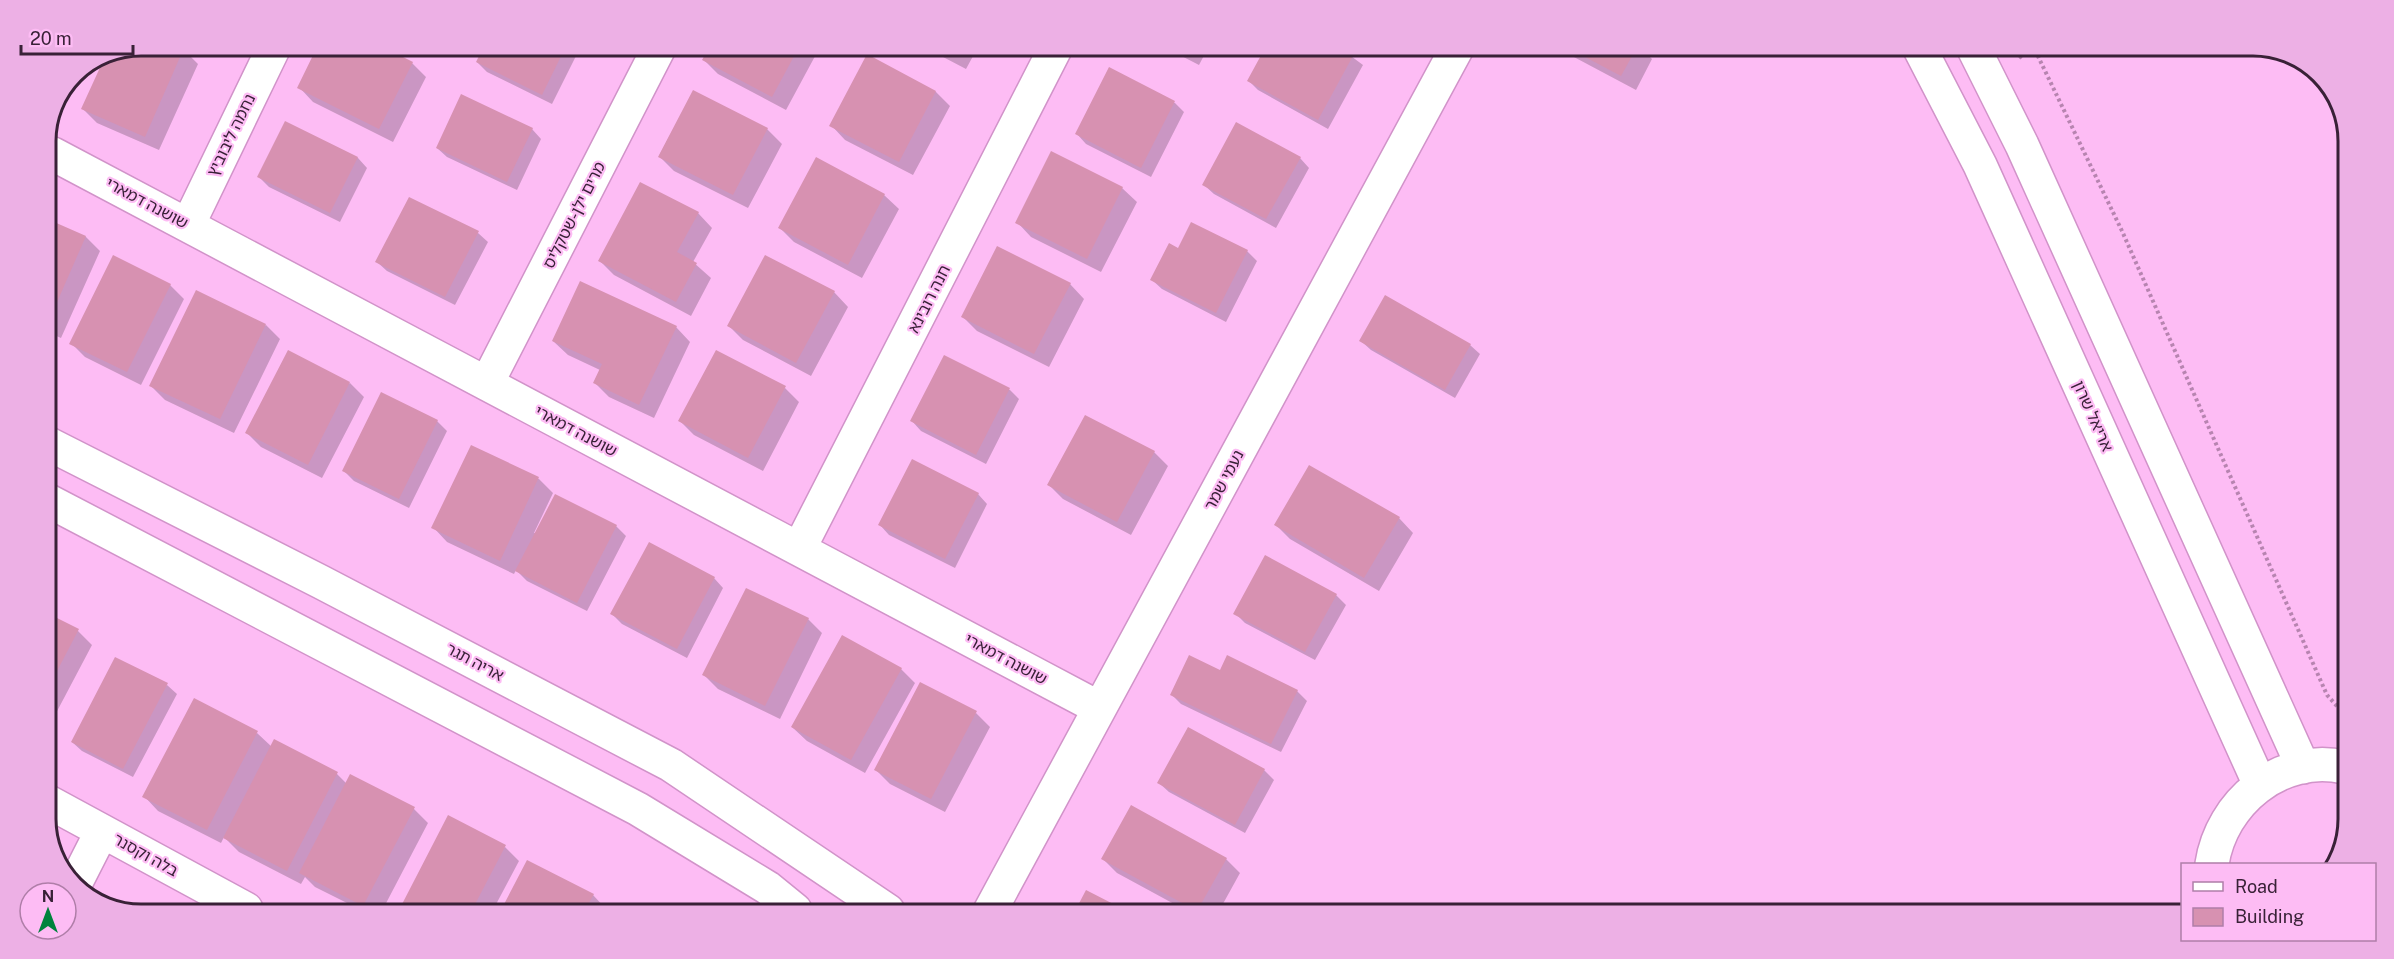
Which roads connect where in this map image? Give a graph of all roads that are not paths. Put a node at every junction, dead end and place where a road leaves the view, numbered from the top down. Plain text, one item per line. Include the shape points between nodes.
1 (270, 55) edge
2 (655, 55) edge
3 (1052, 55) edge
4 (1453, 55) edge
5 (1923, 55) edge
6 (1977, 55) edge
7 (55, 155) edge
8 (188, 225) junction
9 (487, 383) junction
10 (55, 447) edge
11 (56, 505) edge
12 (799, 549) junction
13 (1099, 708) junction
14 (2338, 766) edge
15 (2303, 767) junction
16 (2260, 785) junction
17 (56, 806) edge
18 (102, 831) junction
19 (2212, 863) edge
20 (79, 877) edge
21 (237, 904) edge
22 (788, 904) edge
23 (878, 904) edge
24 (994, 904) edge

1 - 8 street, נחמה ליבוביץ
2 - 9 street, מרים ילן-שטקליס
3 - 12 street, חנה רובינא
4 - 13 street, נעמי שמר
5 - 16 street, אריאל שרון via 1980,165
6 - 15 street via 2022,145
7 - 8 street, שושנה דמארי
8 - 9 street, שושנה דמארי
9 - 12 street, שושנה דמארי
10 - 23 street, אריה תגר via 671,765
11 - 22 street via 638,808
12 - 13 street, שושנה דמארי
13 - 24 street, נעמי שמר
14 - 15 street
15 - 16 street
16 - 19 street via 2234,808 2216,844
17 - 18 street, בלה וקסנר
18 - 20 street
18 - 21 street, בלה וקסנר

